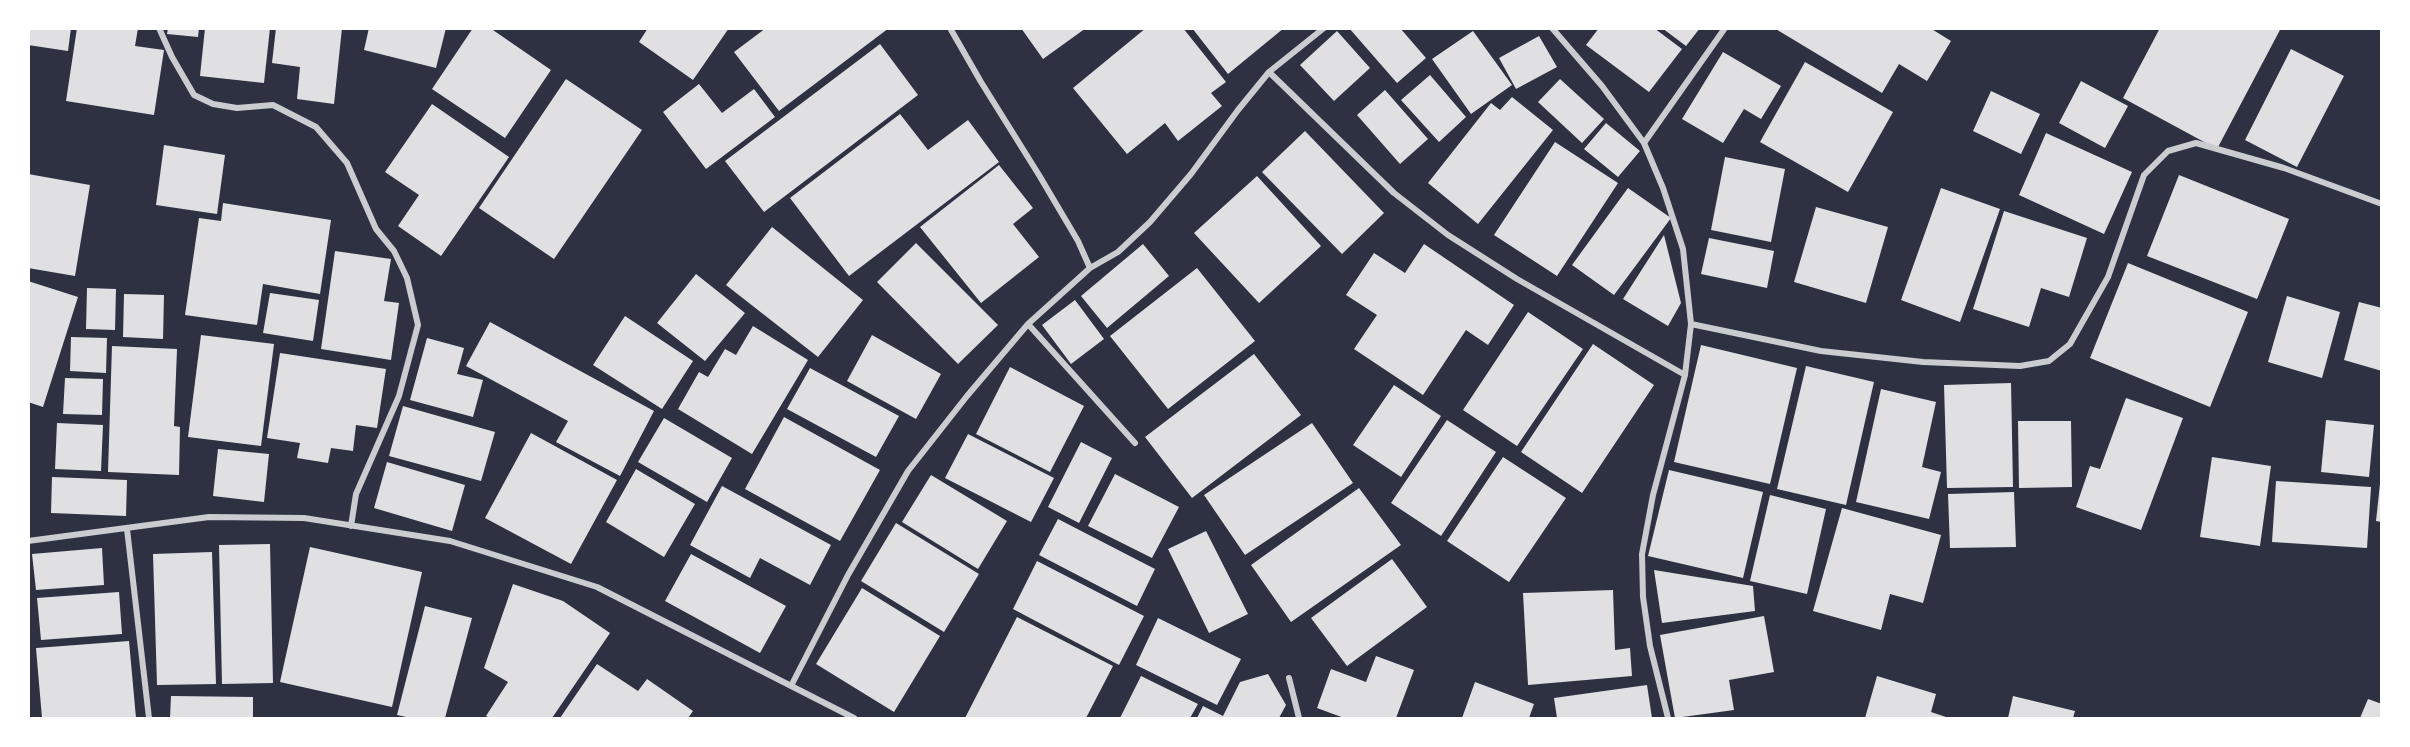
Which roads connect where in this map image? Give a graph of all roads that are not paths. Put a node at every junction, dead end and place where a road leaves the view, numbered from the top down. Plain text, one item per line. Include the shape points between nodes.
1 (159, 28) edge
2 (950, 28) edge
3 (1324, 28) edge
4 (1552, 28) edge
5 (1725, 28) edge
6 (1269, 72) junction
7 (1644, 144) junction
8 (2382, 204) edge
9 (1090, 268) junction
10 (1028, 324) junction
11 (1691, 324) junction
12 (1685, 375) junction
13 (1135, 443) dead end
14 (351, 526) junction
15 (127, 529) junction
16 (29, 539) edge
17 (1288, 678) dead end
18 (791, 686) junction
19 (149, 718) edge
20 (854, 718) edge
21 (1299, 718) edge
22 (1668, 718) edge

1 - 14 street via 194,95 213,104 237,108 273,105 316,127 347,163 376,229 394,251 407,278 418,325 399,396 356,494
2 - 9 street via 1078,241
3 - 6 street
4 - 7 street via 1602,86
5 - 7 street
6 - 9 street via 1150,222 1118,252
6 - 12 street via 1394,193 1448,235
7 - 11 street via 1683,249
8 - 11 street via 2284,168 2196,143 2168,151 2144,176 2108,277 2070,344 2049,361 2020,366 1923,362 1821,351
9 - 10 street
10 - 13 street
10 - 18 street via 908,471
11 - 12 street
12 - 22 street via 1653,495 1642,554 1650,646
14 - 15 street via 304,518 209,517
14 - 18 street via 450,541 597,587
15 - 16 street
15 - 19 street
17 - 21 street
18 - 20 street

